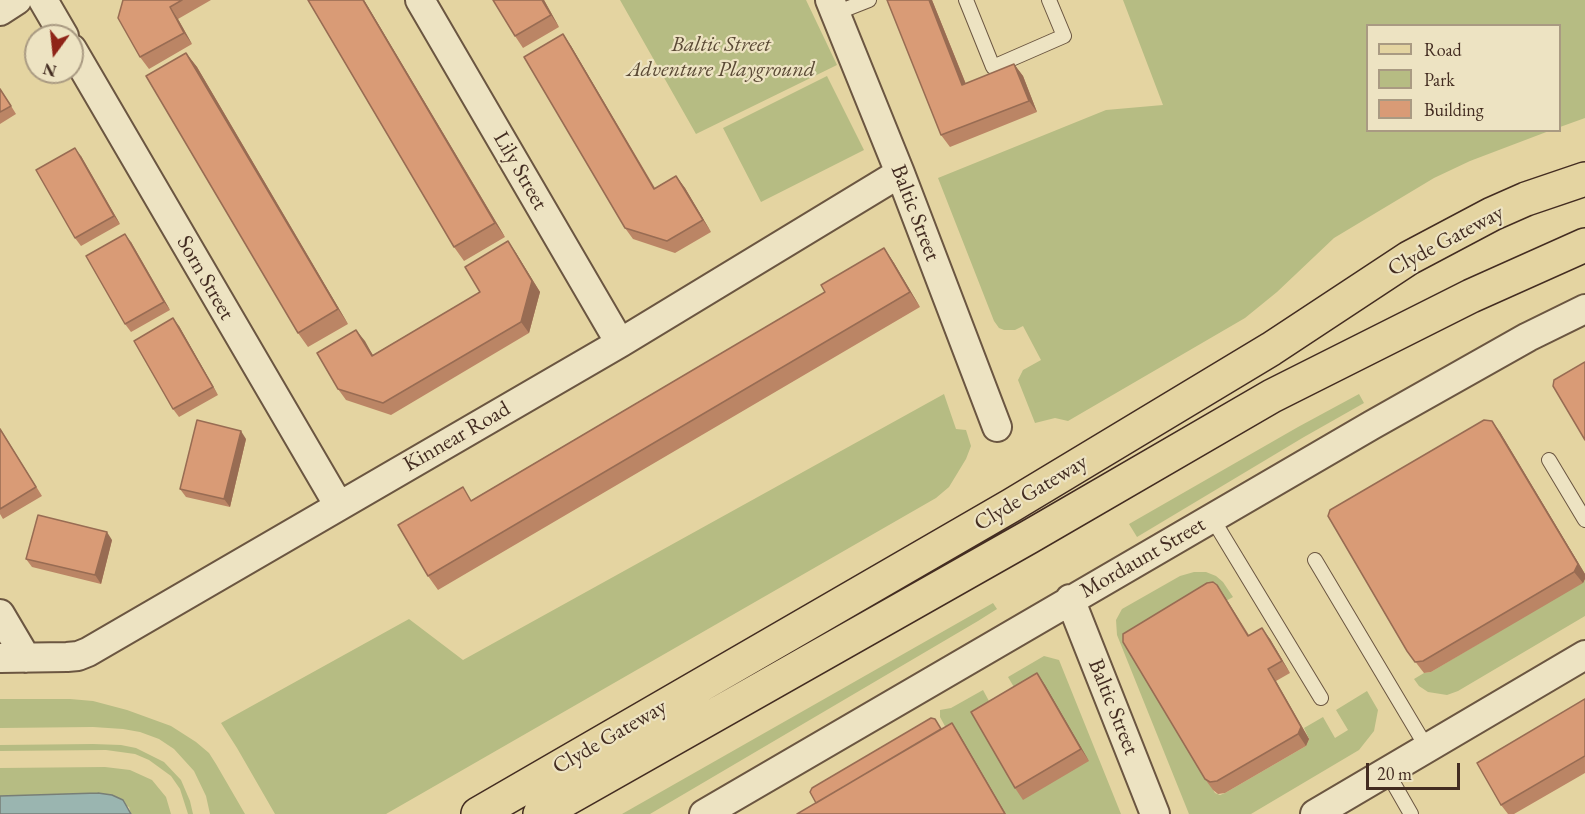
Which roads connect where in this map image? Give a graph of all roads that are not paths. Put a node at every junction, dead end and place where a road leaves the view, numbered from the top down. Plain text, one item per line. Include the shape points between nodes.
1 (17, 0) edge
2 (44, 0) edge
3 (420, 0) edge
4 (869, 0) edge
5 (966, 0) edge
6 (1049, 0) edge
7 (833, 7) edge
8 (0, 10) edge
9 (57, 24) edge
10 (84, 70) edge
11 (900, 173) junction
12 (1585, 179) edge
13 (1585, 245) edge
14 (1585, 309) edge
15 (620, 343) junction
16 (997, 427) dead end
17 (1549, 460) dead end
18 (339, 506) junction
19 (1212, 518) junction
20 (1585, 520) edge
21 (1315, 560) dead end
22 (1070, 599) junction
23 (0, 614) edge
24 (1585, 655) edge
25 (13, 658) edge
26 (1320, 698) dead end
27 (1427, 748) junction
28 (1386, 772) junction
29 (478, 814) edge
30 (540, 814) edge
31 (705, 814) edge
32 (1155, 814) edge
33 (1315, 814) edge
34 (1410, 814) edge

1 - 8 street
2 - 9 street
3 - 15 street, Lily Street
4 - 7 lane
5 - 6 lane via 993,67 1064,36
7 - 11 street, Baltic Street
10 - 18 street, Sorn Street
11 - 15 street, Kinnear Road
11 - 16 street, Baltic Street
12 - 29 main road, Clyde Gateway via 1500,210 1409,258 1271,349 1012,505
13 - 30 main road, Clyde Gateway via 1498,283 1272,396
14 - 19 street, Mordaunt Street via 1528,336
15 - 18 street, Kinnear Road
17 - 20 lane
18 - 25 street, Kinnear Road via 83,654
19 - 22 street, Mordaunt Street
19 - 26 lane
21 - 27 lane
22 - 31 street, Mordaunt Street
22 - 32 street, Baltic Street
23 - 25 street
24 - 27 street
27 - 28 street
28 - 33 street
28 - 34 lane

